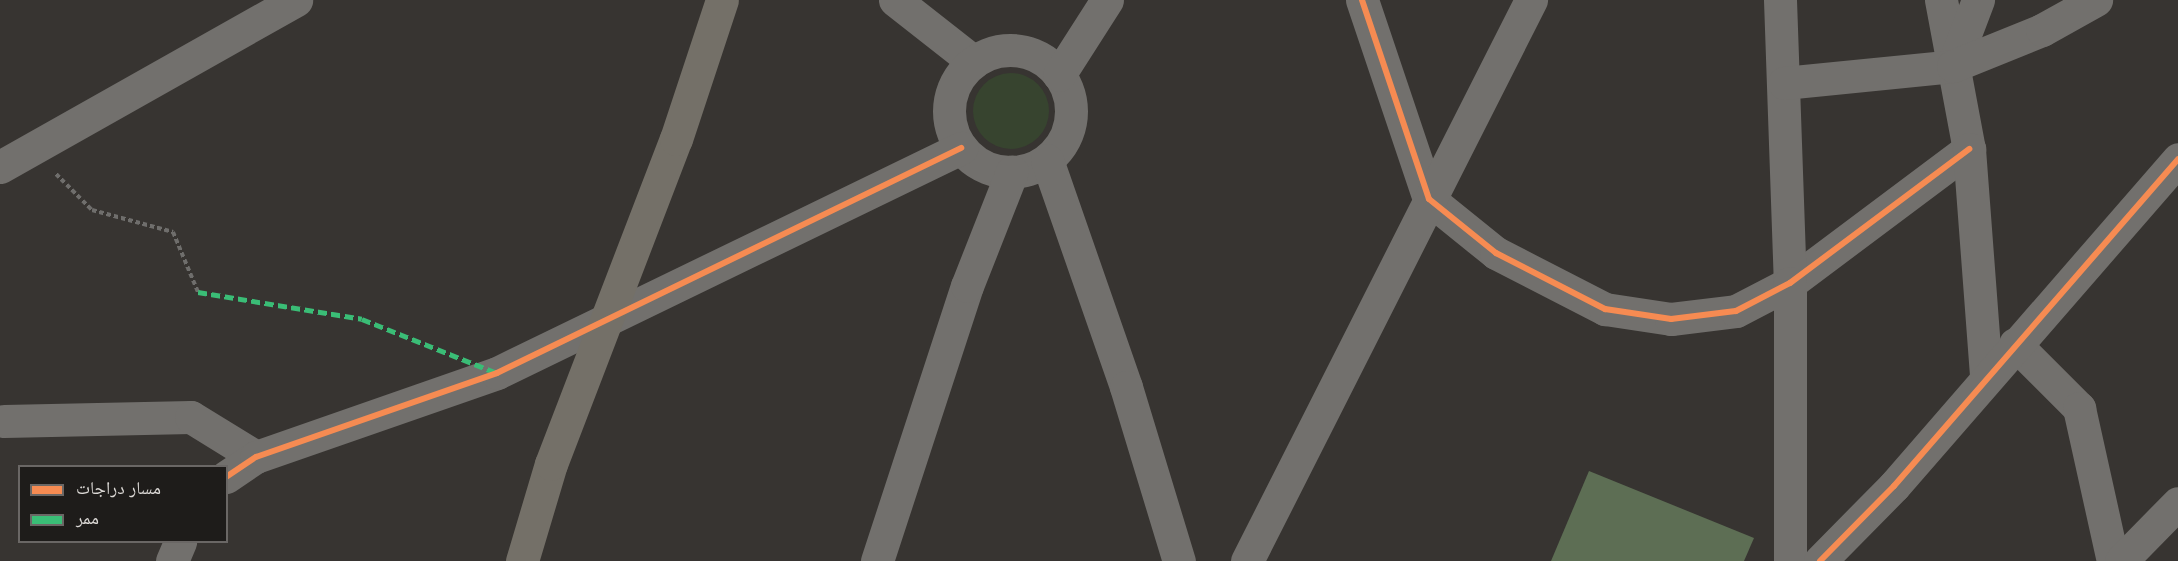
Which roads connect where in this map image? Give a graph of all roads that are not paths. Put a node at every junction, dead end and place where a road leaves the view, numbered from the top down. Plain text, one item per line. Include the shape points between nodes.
1 (296, 0) edge
2 (722, 0) edge
3 (895, 0) edge
4 (1107, 0) edge
5 (1362, 0) edge
6 (1531, 0) edge
7 (1780, 0) edge
8 (1941, 0) edge
9 (1978, 0) edge
10 (2096, 0) edge
11 (974, 62) junction
12 (1953, 66) junction
13 (1059, 75) junction
14 (1784, 83) junction
15 (961, 148) junction
16 (1969, 149) junction
17 (1047, 159) junction
18 (2178, 159) edge
19 (0, 166) edge
20 (1012, 172) junction
21 (1429, 200) junction
22 (1791, 283) junction
23 (603, 324) junction
24 (2015, 344) junction
25 (1986, 377) junction
26 (4, 421) dead end
27 (256, 457) junction
28 (228, 476) edge
29 (2178, 503) edge
30 (180, 543) edge
31 (172, 561) edge
32 (522, 561) edge
33 (877, 561) edge
34 (1179, 561) edge
35 (1247, 561) edge
36 (1790, 561) edge
37 (1820, 561) edge
38 (2113, 561) edge
39 (2121, 561) edge

1 - 19 street
2 - 23 main road via 676,139
3 - 11 street
4 - 13 street
5 - 21 street
6 - 21 street
7 - 14 street
8 - 12 street
9 - 12 street
10 - 12 street via 2042,30
11 - 13 street via 991,53 1028,53
11 - 15 street via 952,93 948,112
12 - 14 street
12 - 16 street
13 - 17 street via 1071,110 1068,129
14 - 22 street
15 - 20 street via 993,171
15 - 23 street
16 - 22 street
16 - 25 street
17 - 20 street
17 - 34 street via 1126,387
18 - 24 street
20 - 33 street via 967,286
21 - 22 street via 1496,253 1605,309 1671,320 1736,311
21 - 35 street
22 - 36 street
23 - 27 street via 497,373
23 - 32 main road via 551,464
24 - 25 street
24 - 38 street via 2079,408
25 - 37 street via 1894,486
26 - 27 street via 191,417
27 - 28 street
29 - 39 street
30 - 31 street

